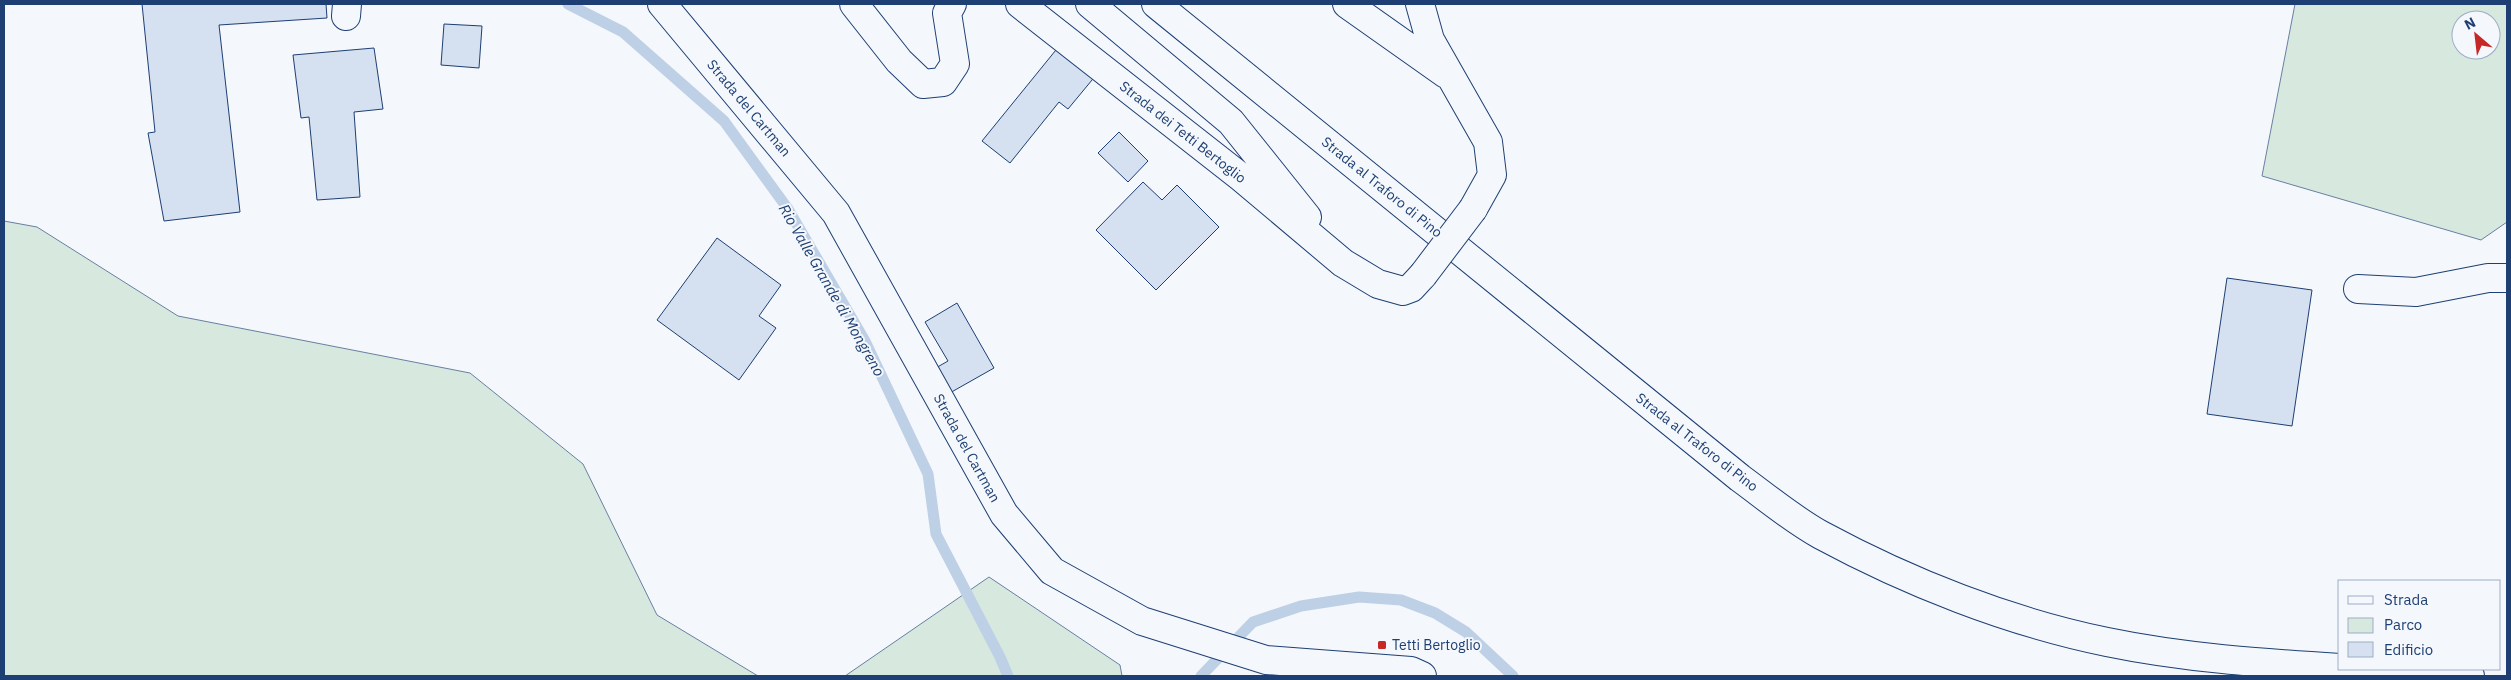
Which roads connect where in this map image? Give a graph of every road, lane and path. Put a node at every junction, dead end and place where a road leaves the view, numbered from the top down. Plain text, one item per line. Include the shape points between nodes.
1 (662, 4) edge
2 (854, 4) edge
3 (952, 4) edge
4 (1020, 4) edge
5 (1090, 4) edge
6 (1156, 4) edge
7 (1347, 4) edge
8 (1420, 4) edge
9 (1452, 78) junction
10 (1343, 263) junction
11 (2507, 278) edge
12 (2358, 289) dead end
13 (2338, 670) edge
14 (2341, 670) edge
15 (1422, 676) edge
16 (2470, 676) edge

1 - 15 street, Strada del Cartman via 836,213 1004,514 1052,571 1142,622 1266,660 1411,671
2 - 3 street via 899,61 922,84 943,82 955,64 947,13
4 - 10 street, Strada dei Tetti Bertoglio via 1234,172
5 - 10 street, Strada dei Tetti Bertoglio via 1231,122
6 - 13 street, Strada al Traforo di Pino via 1740,478 1819,534 1902,574 2007,616 2106,642 2208,659
7 - 9 street
8 - 9 street, Strada dei Tetti Bertoglio via 1430,40
9 - 10 street, Strada dei Tetti Bertoglio, bridge via 1488,142 1492,175 1473,209 1411,288 1403,291 1378,284
11 - 12 street via 2488,278 2416,292
14 - 16 street, Strada al Traforo di Pino

